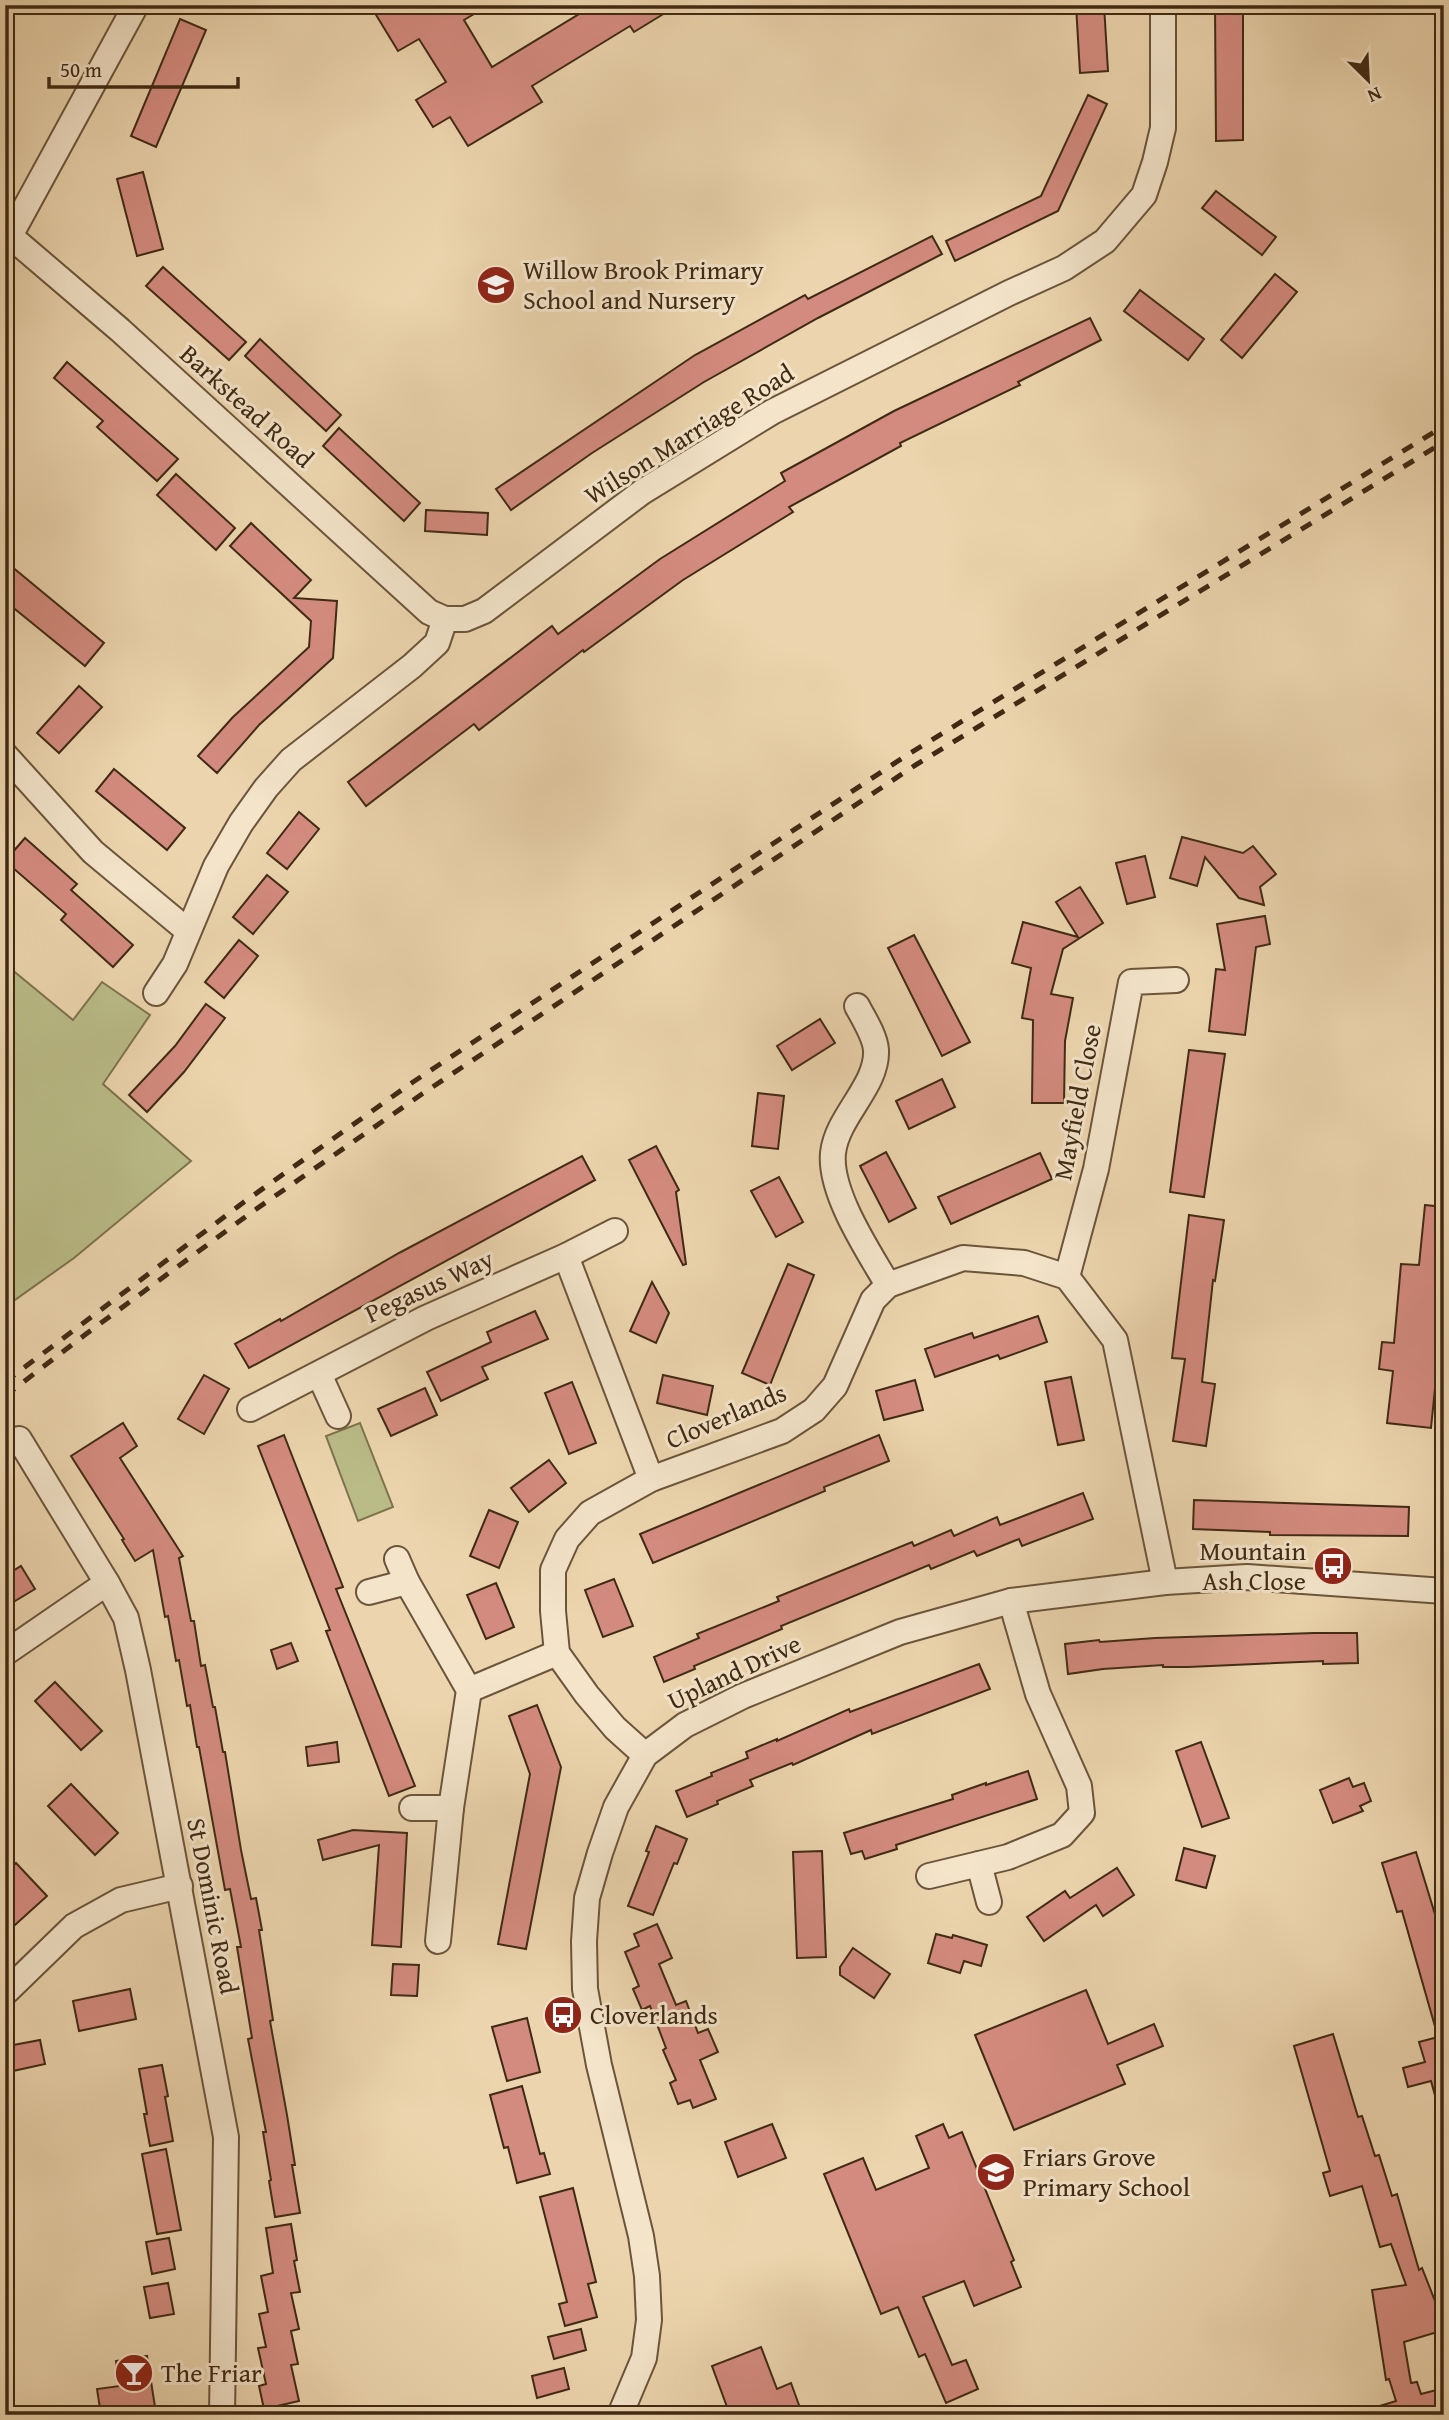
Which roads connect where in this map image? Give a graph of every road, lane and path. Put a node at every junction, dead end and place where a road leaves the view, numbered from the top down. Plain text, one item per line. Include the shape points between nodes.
1 (136, 5) edge
2 (1163, 5) edge
3 (8, 240) edge
4 (444, 619) junction
5 (5, 755) edge
6 (188, 930) junction
7 (1176, 980) dead end
8 (156, 993) dead end
9 (857, 1006) dead end
10 (615, 1231) dead end
11 (566, 1256) junction
12 (1067, 1278) junction
13 (888, 1285) junction
14 (319, 1374) junction
15 (250, 1409) dead end
16 (338, 1416) dead end
17 (19, 1439) dead end
18 (651, 1479) junction
19 (1165, 1582) junction
20 (107, 1583) junction
21 (1444, 1591) edge
22 (369, 1592) dead end
23 (1011, 1601) junction
24 (5, 1653) edge
25 (557, 1653) junction
26 (469, 1690) junction
27 (645, 1755) junction
28 (412, 1808) dead end
29 (451, 1808) junction
30 (979, 1864) junction
31 (929, 1876) dead end
32 (180, 1886) junction
33 (989, 1902) dead end
34 (438, 1941) dead end
35 (5, 1993) edge
36 (222, 2415) edge
37 (621, 2415) edge

1 - 3 street
2 - 4 street, Wilson Marriage Road via 1163,128 1155,162 1144,195 1105,241 1064,268 772,412 642,492 484,611
3 - 4 street, Barkstead Road via 130,339 429,612
4 - 6 street via 437,643 290,760 266,788 216,866
5 - 6 street via 93,852
6 - 8 street via 175,964
7 - 12 street, Mayfield Close via 1131,982 1096,1169
9 - 13 street via 876,1049 874,1069 840,1128 833,1153 834,1178 858,1234
10 - 11 street, Pegasus Way
11 - 14 street, Pegasus Way via 426,1318
11 - 18 street
12 - 13 street via 1024,1263 963,1258
12 - 19 street via 1115,1340
13 - 18 street, Cloverlands via 873,1300 835,1386 814,1410 782,1431
14 - 15 street, Pegasus Way
14 - 16 street
17 - 20 street, St Dominic Road
18 - 25 street, Cloverlands via 590,1513 568,1539 553,1570
19 - 21 street, Upland Drive via 1247,1577
19 - 23 street, Upland Drive
20 - 24 street
20 - 32 street, St Dominic Road via 126,1618
22 - 26 street via 402,1571
23 - 27 street, Upland Drive via 900,1632 743,1696 685,1725
23 - 30 street via 1038,1694 1079,1786 1082,1813 1062,1835
25 - 26 street
25 - 27 street via 615,1728
26 - 29 street
27 - 37 street, Upland Drive via 616,1807 600,1853 587,1898 584,1941 584,1989 647,2276 649,2320 644,2358
28 - 29 street
29 - 34 street
30 - 31 street
30 - 33 street
32 - 35 street via 121,1900 74,1927
32 - 36 street, St Dominic Road via 226,2137

